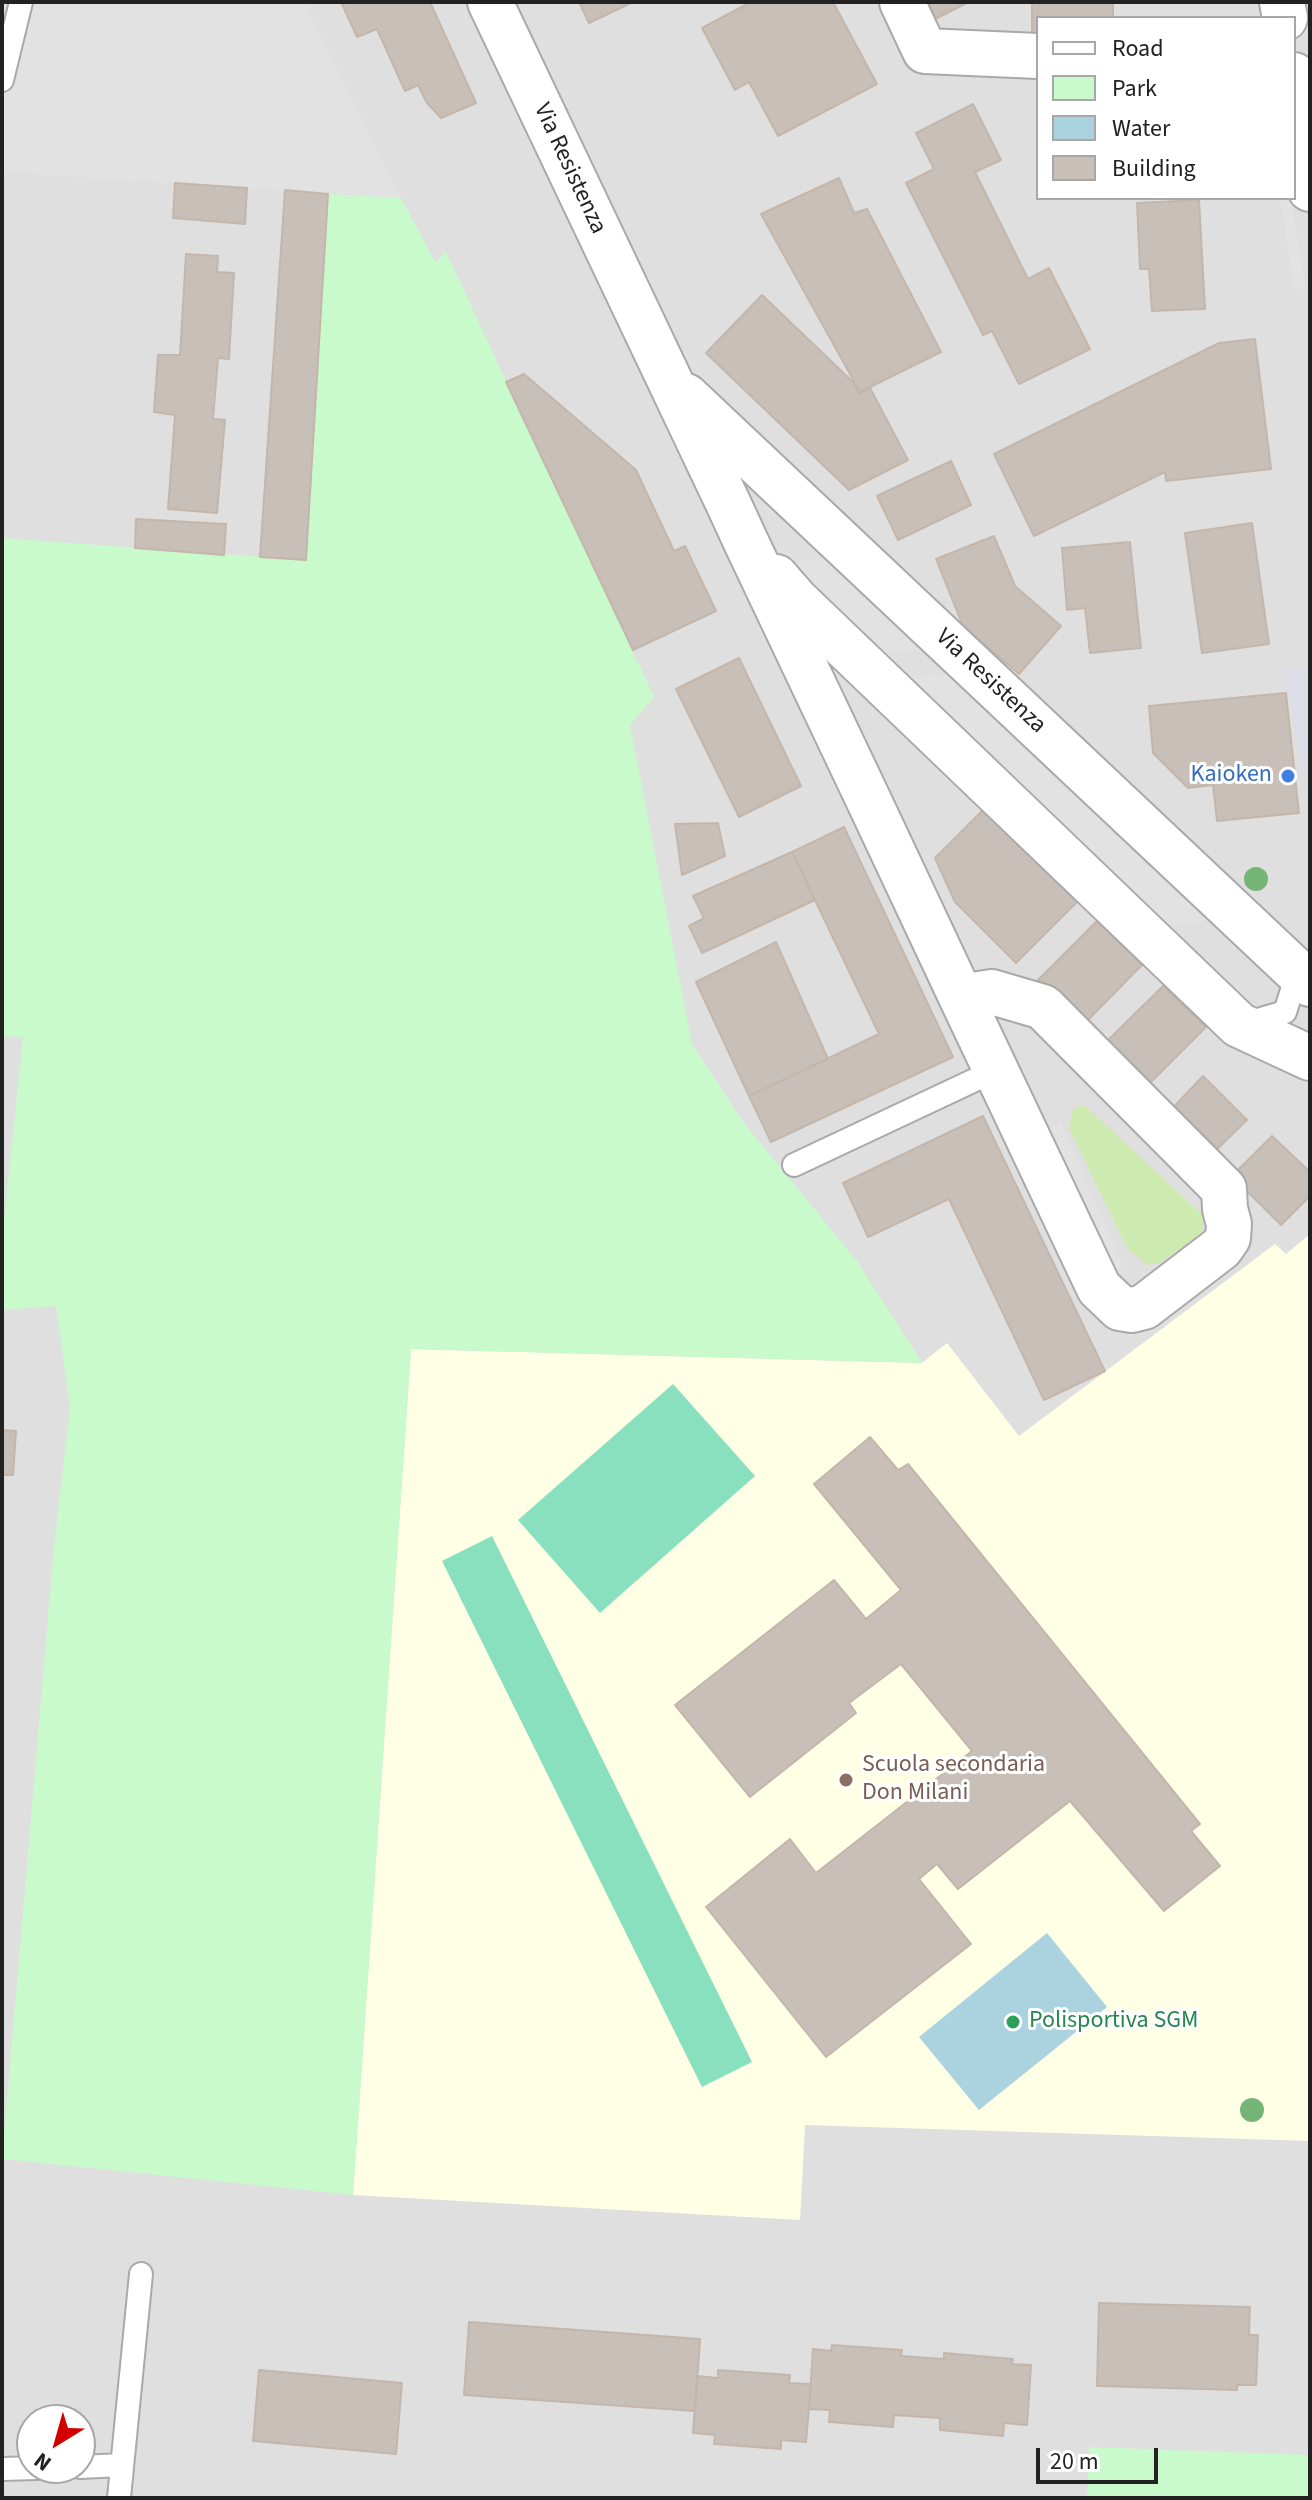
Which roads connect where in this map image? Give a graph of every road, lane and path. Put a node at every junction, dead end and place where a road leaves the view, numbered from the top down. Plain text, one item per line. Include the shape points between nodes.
1 (21, 2) edge
2 (490, 2) edge
3 (902, 2) edge
4 (1036, 56) edge
5 (2, 80) edge
6 (1296, 88) edge
7 (1309, 169) edge
8 (669, 379) junction
9 (746, 542) junction
10 (1301, 976) edge
11 (963, 1001) junction
12 (1239, 1025) junction
13 (1310, 1058) edge
14 (996, 1070) junction
15 (794, 1165) dead end
16 (141, 2274) dead end
17 (122, 2465) junction
18 (96, 2466) edge
19 (119, 2498) edge

1 - 5 lane
2 - 8 street, Via Resistenza
3 - 4 street via 925,51
6 - 7 street
8 - 9 street, Via Resistenza
8 - 10 street, Via Resistenza
9 - 11 street, Via Resistenza
9 - 12 street, Via Resistenza via 796,600
10 - 12 lane via 1285,1012
11 - 14 street, Via Resistenza
11 - 14 street, Via Resistenza via 992,992 1043,1007 1224,1189 1229,1224 1221,1248 1144,1307 1120,1308 1109,1300
12 - 13 street, Via Resistenza
14 - 15 lane
16 - 17 lane
17 - 18 lane
17 - 19 lane

